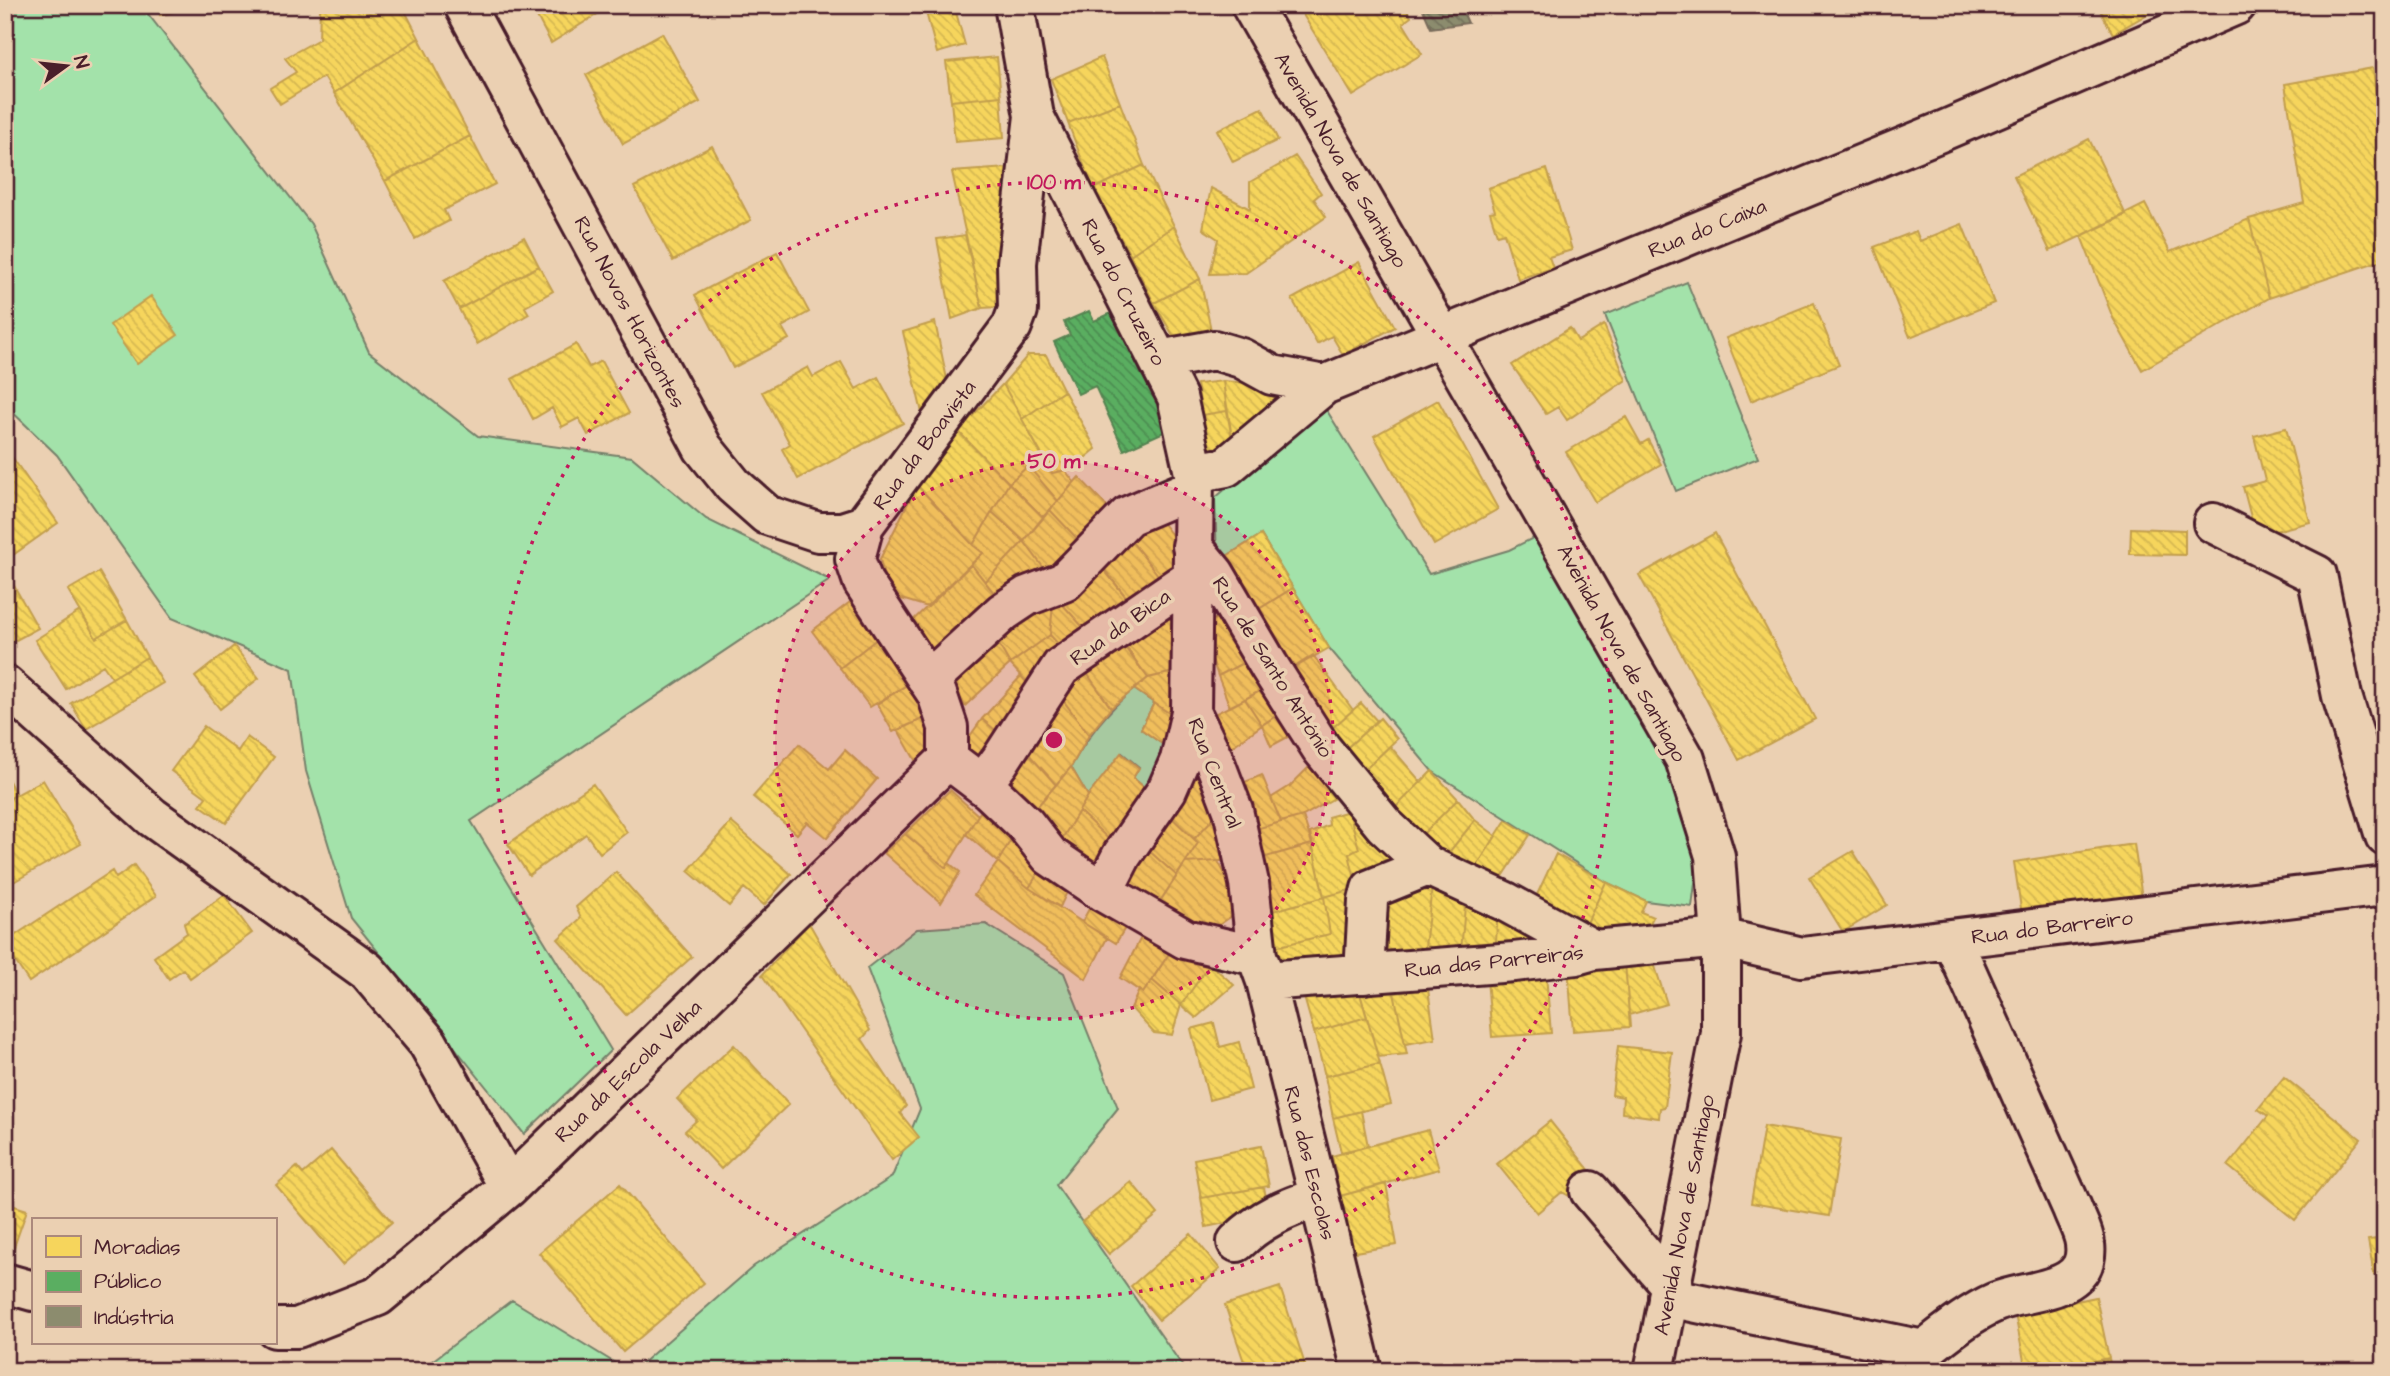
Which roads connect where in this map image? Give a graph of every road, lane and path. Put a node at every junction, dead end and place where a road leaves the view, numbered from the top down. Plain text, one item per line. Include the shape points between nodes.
1 (464, 5) edge
2 (1014, 5) edge
3 (1251, 5) edge
4 (2236, 5) edge
5 (1034, 116) junction
6 (1443, 337) junction
7 (1158, 360) junction
8 (1324, 386) junction
9 (1194, 480) junction
10 (2213, 523) dead end
11 (864, 525) junction
12 (1192, 562) junction
13 (928, 681) junction
14 (5, 685) edge
15 (1191, 712) junction
16 (963, 770) junction
17 (2385, 836) edge
18 (1428, 866) junction
19 (2385, 886) edge
20 (1104, 892) junction
21 (1721, 938) junction
22 (1952, 939) junction
23 (1594, 950) junction
24 (1262, 969) junction
25 (1364, 974) junction
26 (509, 1187) junction
27 (1591, 1191) dead end
28 (1319, 1197) junction
29 (1237, 1242) dead end
30 (5, 1283) edge
31 (32, 1291) edge
32 (1669, 1291) junction
33 (276, 1328) edge
34 (1935, 1360) edge
35 (1362, 1371) edge
36 (1654, 1371) edge

1 - 11 street, Rua Novos Horizontes via 703,448 733,485 768,514 818,532 842,532
2 - 5 street, Rua do Cruzeiro
3 - 6 street, Avenida Nova de Santiago
4 - 6 street, Rua do Caixa
5 - 7 street, Rua do Cruzeiro
5 - 11 street, Rua da Boavista via 1017,262 1018,310 1012,326
6 - 8 street, Rua do Caixa
6 - 21 street, Avenida Nova de Santiago via 1685,759 1715,856
7 - 8 street via 1214,350 1272,375
7 - 9 street, Rua do Cruzeiro via 1177,397
8 - 9 street, Rua do Caixa via 1226,467
9 - 12 street, Rua do Cruzeiro
9 - 13 street, Rua do Caixa via 1128,516 1064,582 1027,596 1003,612
10 - 17 street via 2317,575 2342,695
11 - 13 street, Rua da Boavista via 855,559 863,582
12 - 15 street, Rua Central
12 - 16 street, Rua da Bica via 1061,667 991,773
12 - 18 street, Rua de Santo António via 1215,574 1321,748 1384,825
13 - 16 street, Rua da Boavista via 937,694
14 - 26 street via 152,817 367,971 428,1043
15 - 20 street via 1180,760 1167,790 1122,855
15 - 24 street, Rua Central via 1233,810
16 - 20 street, Rua das Parreiras via 1025,824 1050,856
16 - 26 street, Rua da Escola Velha
18 - 23 street, Rua de Santo António
18 - 25 street via 1371,889
19 - 22 street, Rua do Barreiro
20 - 24 street, Rua das Parreiras via 1185,939
21 - 22 street, Rua do Barreiro via 1802,957
21 - 23 street, Rua das Parreiras
21 - 32 street, Avenida Nova de Santiago via 1721,1033
22 - 34 street via 2085,1244 2082,1267 2067,1284 1995,1303
23 - 25 street, Rua das Parreiras via 1557,958
24 - 25 street, Rua das Parreiras
24 - 28 street, Rua das Escolas
26 - 33 street, Rua da Escola Velha via 378,1296 297,1328
27 - 32 street
28 - 29 street via 1255,1224
28 - 35 street, Rua das Escolas
30 - 31 street
32 - 34 street
32 - 36 street, Avenida Nova de Santiago

